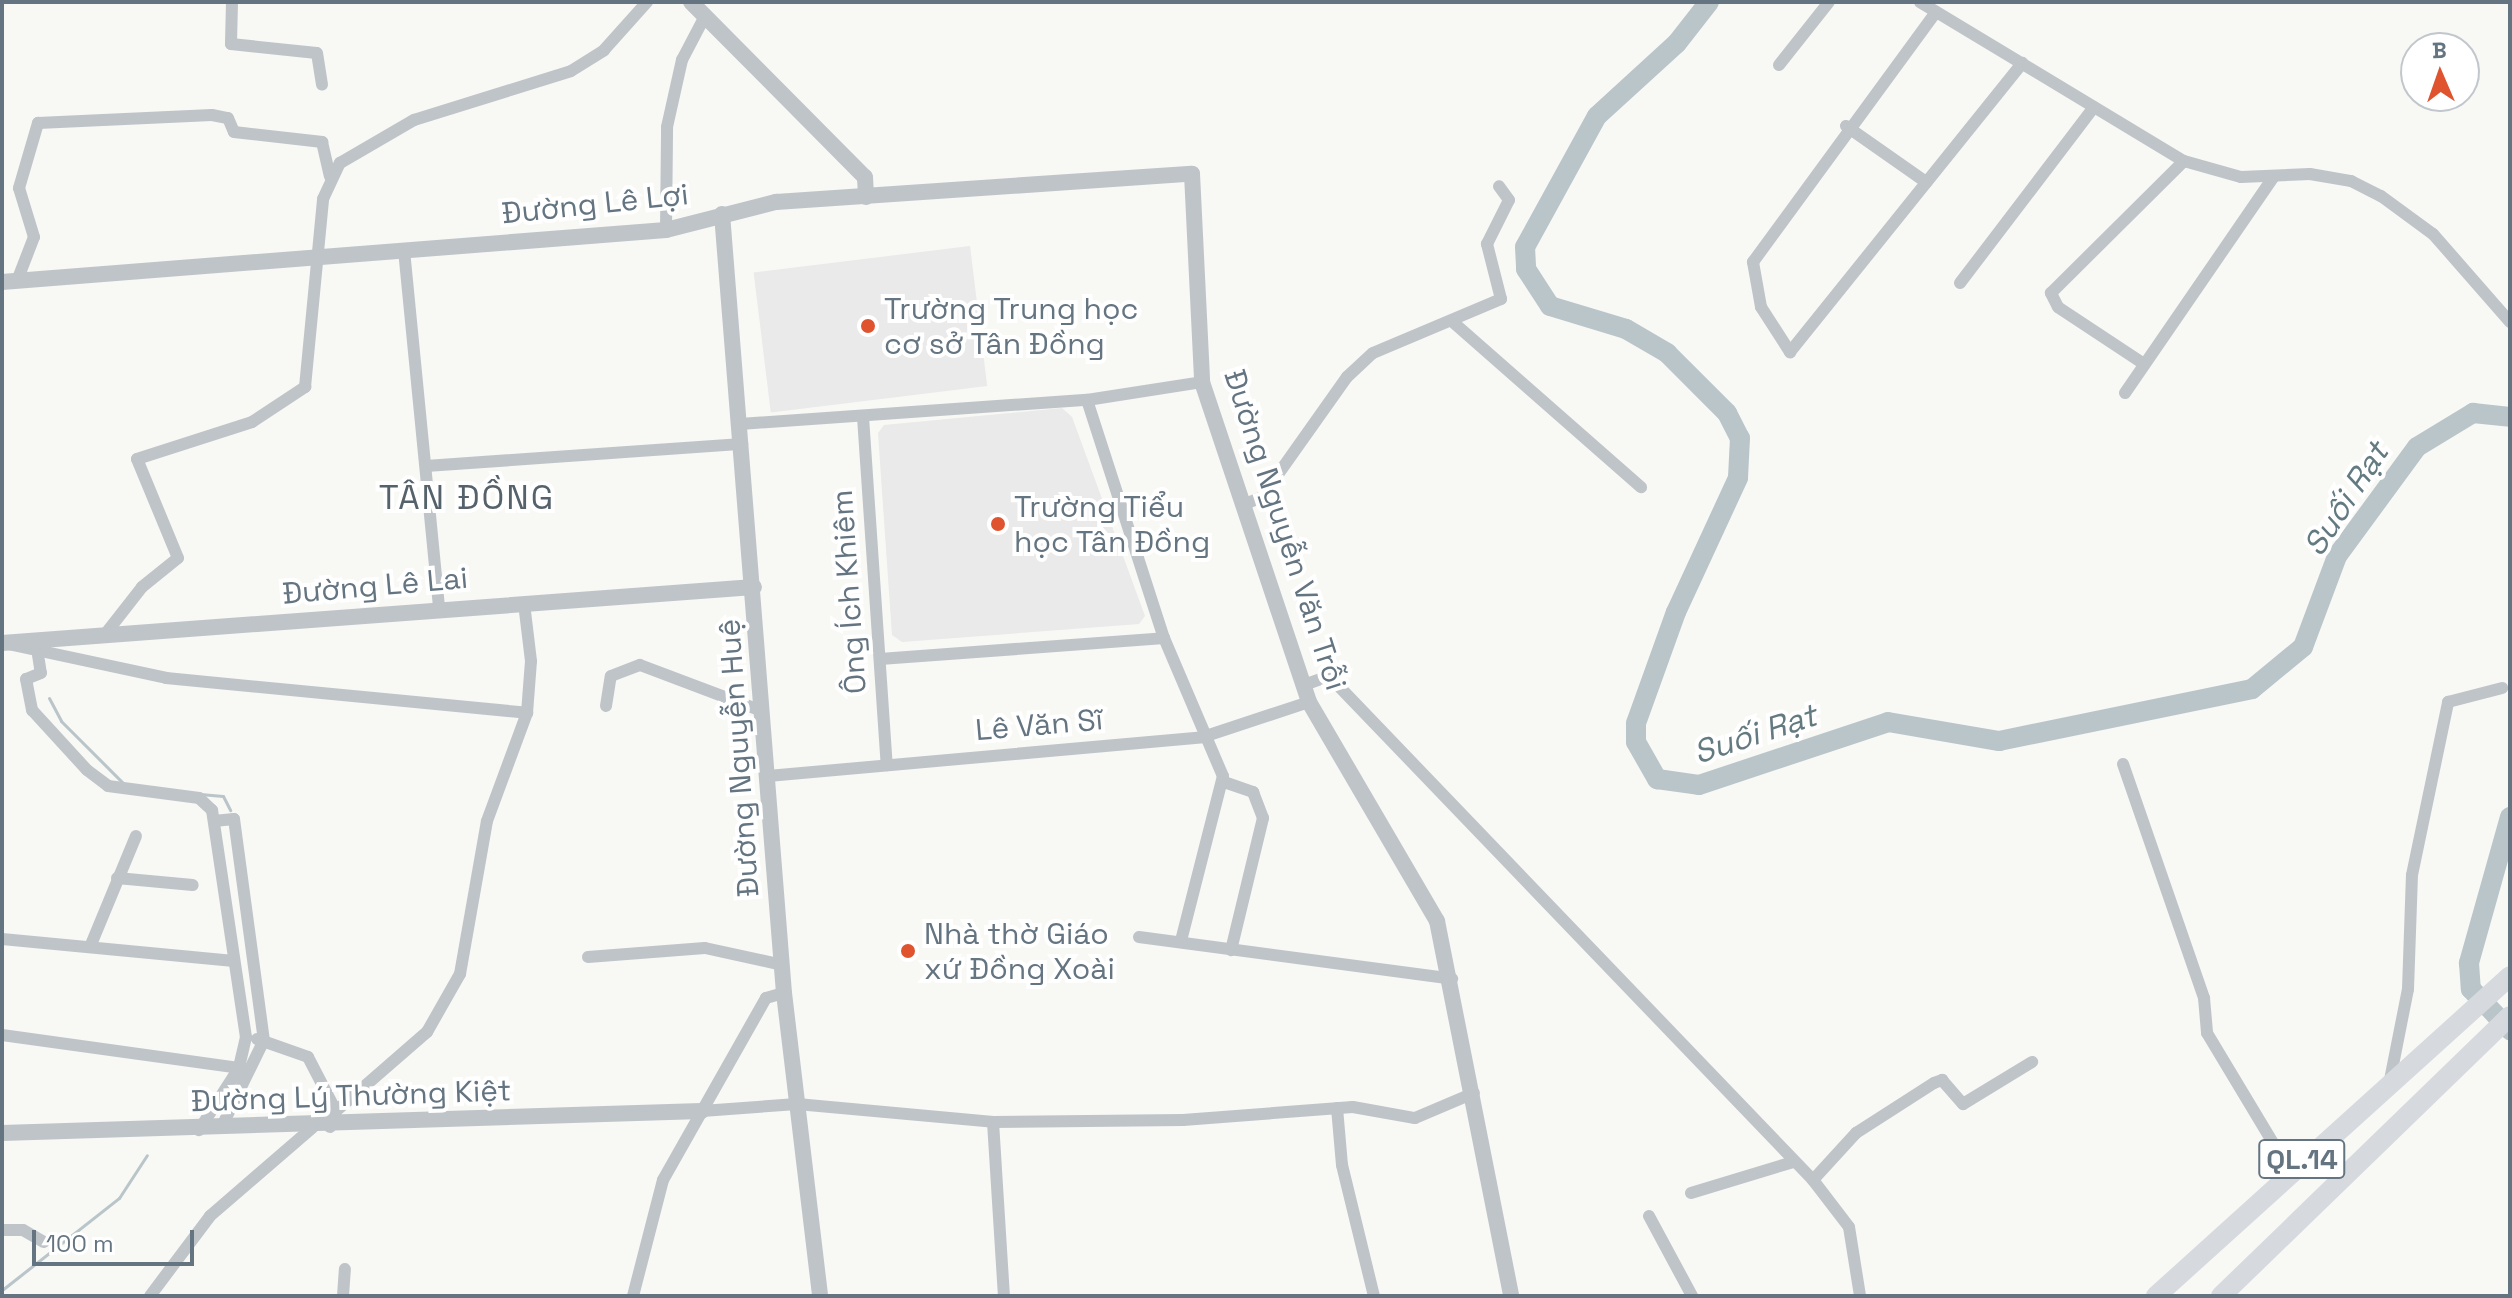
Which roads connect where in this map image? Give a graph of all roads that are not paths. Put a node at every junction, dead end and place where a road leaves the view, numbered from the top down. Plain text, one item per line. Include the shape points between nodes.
1 (232, 2) edge
2 (647, 2) edge
3 (1829, 2) edge
4 (1920, 2) edge
5 (699, 6) edge
6 (1936, 12) junction
7 (2022, 63) junction
8 (1779, 65) dead end
9 (322, 85) dead end
10 (2094, 107) junction
11 (1846, 126) junction
12 (2184, 161) junction
13 (1192, 174) joint
14 (330, 176) junction
15 (2274, 176) junction
16 (1926, 182) junction
17 (1499, 186) dead end
18 (866, 197) junction
19 (722, 214) junction
20 (666, 230) junction
21 (404, 250) junction
22 (320, 258) junction
23 (9, 282) edge
24 (1960, 283) dead end
25 (2510, 322) edge
26 (1454, 323) junction
27 (2144, 364) junction
28 (1202, 382) junction
29 (2125, 393) dead end
30 (1087, 400) junction
31 (863, 417) junction
32 (740, 424) junction
33 (742, 444) junction
34 (426, 466) junction
35 (1641, 487) dead end
36 (1245, 504) junction
37 (754, 587) junction
38 (524, 603) junction
39 (439, 608) junction
40 (103, 637) junction
41 (1164, 638) junction
42 (4, 643) edge
43 (38, 655) junction
44 (880, 659) junction
45 (1304, 685) junction
46 (2502, 688) dead end
47 (1309, 702) junction
48 (606, 706) dead end
49 (762, 711) junction
50 (527, 713) junction
51 (1203, 737) junction
52 (2123, 764) dead end
53 (887, 765) junction
54 (768, 776) junction
55 (1224, 782) junction
56 (214, 821) junction
57 (136, 836) dead end
58 (117, 878) junction
59 (193, 885) dead end
60 (1139, 937) dead end
61 (2, 939) edge
62 (1181, 941) junction
63 (90, 947) junction
64 (1231, 950) junction
65 (588, 957) dead end
66 (234, 961) junction
67 (783, 965) junction
68 (1452, 979) junction
69 (2505, 981) edge
70 (784, 993) junction
71 (2510, 1016) edge
72 (2, 1035) edge
73 (246, 1037) junction
74 (264, 1040) junction
75 (2032, 1062) dead end
76 (239, 1068) junction
77 (2390, 1080) junction
78 (1474, 1093) junction
79 (797, 1104) junction
80 (1337, 1108) junction
81 (702, 1111) junction
82 (327, 1122) junction
83 (993, 1122) junction
84 (221, 1128) junction
85 (199, 1130) junction
86 (2, 1133) edge
87 (1793, 1162) junction
88 (2290, 1171) junction
89 (1813, 1180) junction
90 (1691, 1193) dead end
91 (1649, 1216) dead end
92 (2, 1230) edge
93 (44, 1242) dead end
94 (345, 1269) dead end
95 (150, 1296) edge
96 (343, 1296) edge
97 (633, 1296) edge
98 (820, 1296) edge
99 (1004, 1296) edge
100 (1374, 1296) edge
101 (1511, 1296) edge
102 (1692, 1296) edge
103 (1860, 1296) edge
104 (2156, 1296) edge
105 (2221, 1296) edge

1 - 9 street via 231,44 317,53
2 - 14 street via 604,50 571,71 414,120 364,145
3 - 8 street
4 - 6 street
5 - 18 street via 865,177
5 - 20 street via 667,127
6 - 7 street
6 - 11 street
7 - 10 street
7 - 16 street
10 - 12 street
10 - 24 street
11 - 16 street
11 - 16 street via 1753,262 1761,307 1790,352
12 - 15 street via 2216,174
12 - 27 street via 2051,293 2058,307
13 - 18 street, Đường Lê Lợi
13 - 28 street, Đường Nguyễn Văn Trỗi
14 - 22 street
14 - 23 street via 322,142 234,132 228,118 212,115 38,123 19,188 34,237
15 - 25 street via 2351,181 2381,196 2433,234
15 - 27 street
17 - 26 street via 1509,200 1487,244 1501,299
18 - 19 street, Đường Lê Lợi via 776,202
19 - 20 street, Đường Lê Lợi
19 - 32 street, Đường Nguyễn Huệ
20 - 21 street, Đường Lê Lợi
21 - 22 street, Đường Lê Lợi
21 - 34 street
22 - 23 street, Đường Lê Lợi
22 - 40 street via 310,370 294,399 252,422 137,459 178,558 142,587
26 - 35 street
26 - 36 street via 1373,353 1347,377 1262,497
27 - 29 street
28 - 30 street
28 - 36 street, Đường Nguyễn Văn Trỗi
30 - 31 street
30 - 41 street
31 - 32 street
31 - 44 street, Ông Ích Khiêm
32 - 33 street, Đường Nguyễn Huệ
33 - 34 street
33 - 37 street, Đường Nguyễn Huệ
34 - 39 street
36 - 45 street, Đường Nguyễn Văn Trỗi
37 - 38 street, Đường Lê Lai
37 - 49 street, Đường Nguyễn Huệ
38 - 39 street, Đường Lê Lai
38 - 50 street via 531,661
39 - 40 street, Đường Lê Lai
40 - 42 street, Đường Lê Lai
41 - 44 street
41 - 51 street
42 - 43 street
43 - 50 street via 166,678
43 - 56 street via 41,673 26,679 32,710 87,770 130,792 209,801
44 - 53 street, Ông Ích Khiêm
45 - 47 street, Đường Nguyễn Văn Trỗi
45 - 87 street via 1329,676
46 - 77 street via 2448,702 2412,875 2408,989
47 - 51 street, Lê Văn Sĩ
47 - 68 street, Đường Nguyễn Văn Trỗi via 1423,889
48 - 49 street via 611,676 640,665
49 - 54 street, Đường Nguyễn Huệ
50 - 82 street via 487,821 464,958 444,1010
51 - 53 street, Lê Văn Sĩ
51 - 55 street
52 - 88 street via 2200,984 2207,1033
53 - 54 street, Lê Văn Sĩ
54 - 67 street, Đường Nguyễn Huệ
55 - 62 street
55 - 64 street via 1253,792 1263,818
56 - 66 street
56 - 74 street via 234,819
57 - 58 street
58 - 59 street
58 - 63 street
60 - 62 street
61 - 63 street
62 - 64 street
63 - 66 street
64 - 68 street
65 - 67 street via 705,948
66 - 73 street
67 - 70 street, Đường Nguyễn Huệ
68 - 78 street, Đường Nguyễn Văn Trỗi
69 - 77 highway, QL.14
70 - 79 street, Đường Nguyễn Huệ
70 - 81 street via 766,998
71 - 105 highway, QL.14
72 - 76 street
73 - 74 street
73 - 76 street
74 - 82 street via 308,1057
74 - 84 street
75 - 89 street via 1963,1104 1942,1080 1934,1083 1856,1133
76 - 85 street
77 - 88 highway, QL.14
78 - 80 street via 1415,1118
78 - 101 street, Đường Nguyễn Văn Trỗi
79 - 81 street
79 - 83 street
79 - 98 street, Đường Nguyễn Huệ
80 - 83 street via 1183,1120
80 - 100 street via 1342,1165
81 - 82 street, Đường Lý Thường Kiệt
81 - 97 street via 663,1180
82 - 84 street, Đường Lý Thường Kiệt
82 - 95 street via 210,1216
83 - 99 street
84 - 85 street, Đường Lý Thường Kiệt
85 - 86 street, Đường Lý Thường Kiệt
87 - 89 street
87 - 90 street
88 - 104 highway, QL.14
89 - 103 street via 1849,1227
91 - 102 street
92 - 93 street via 23,1230
94 - 96 street

